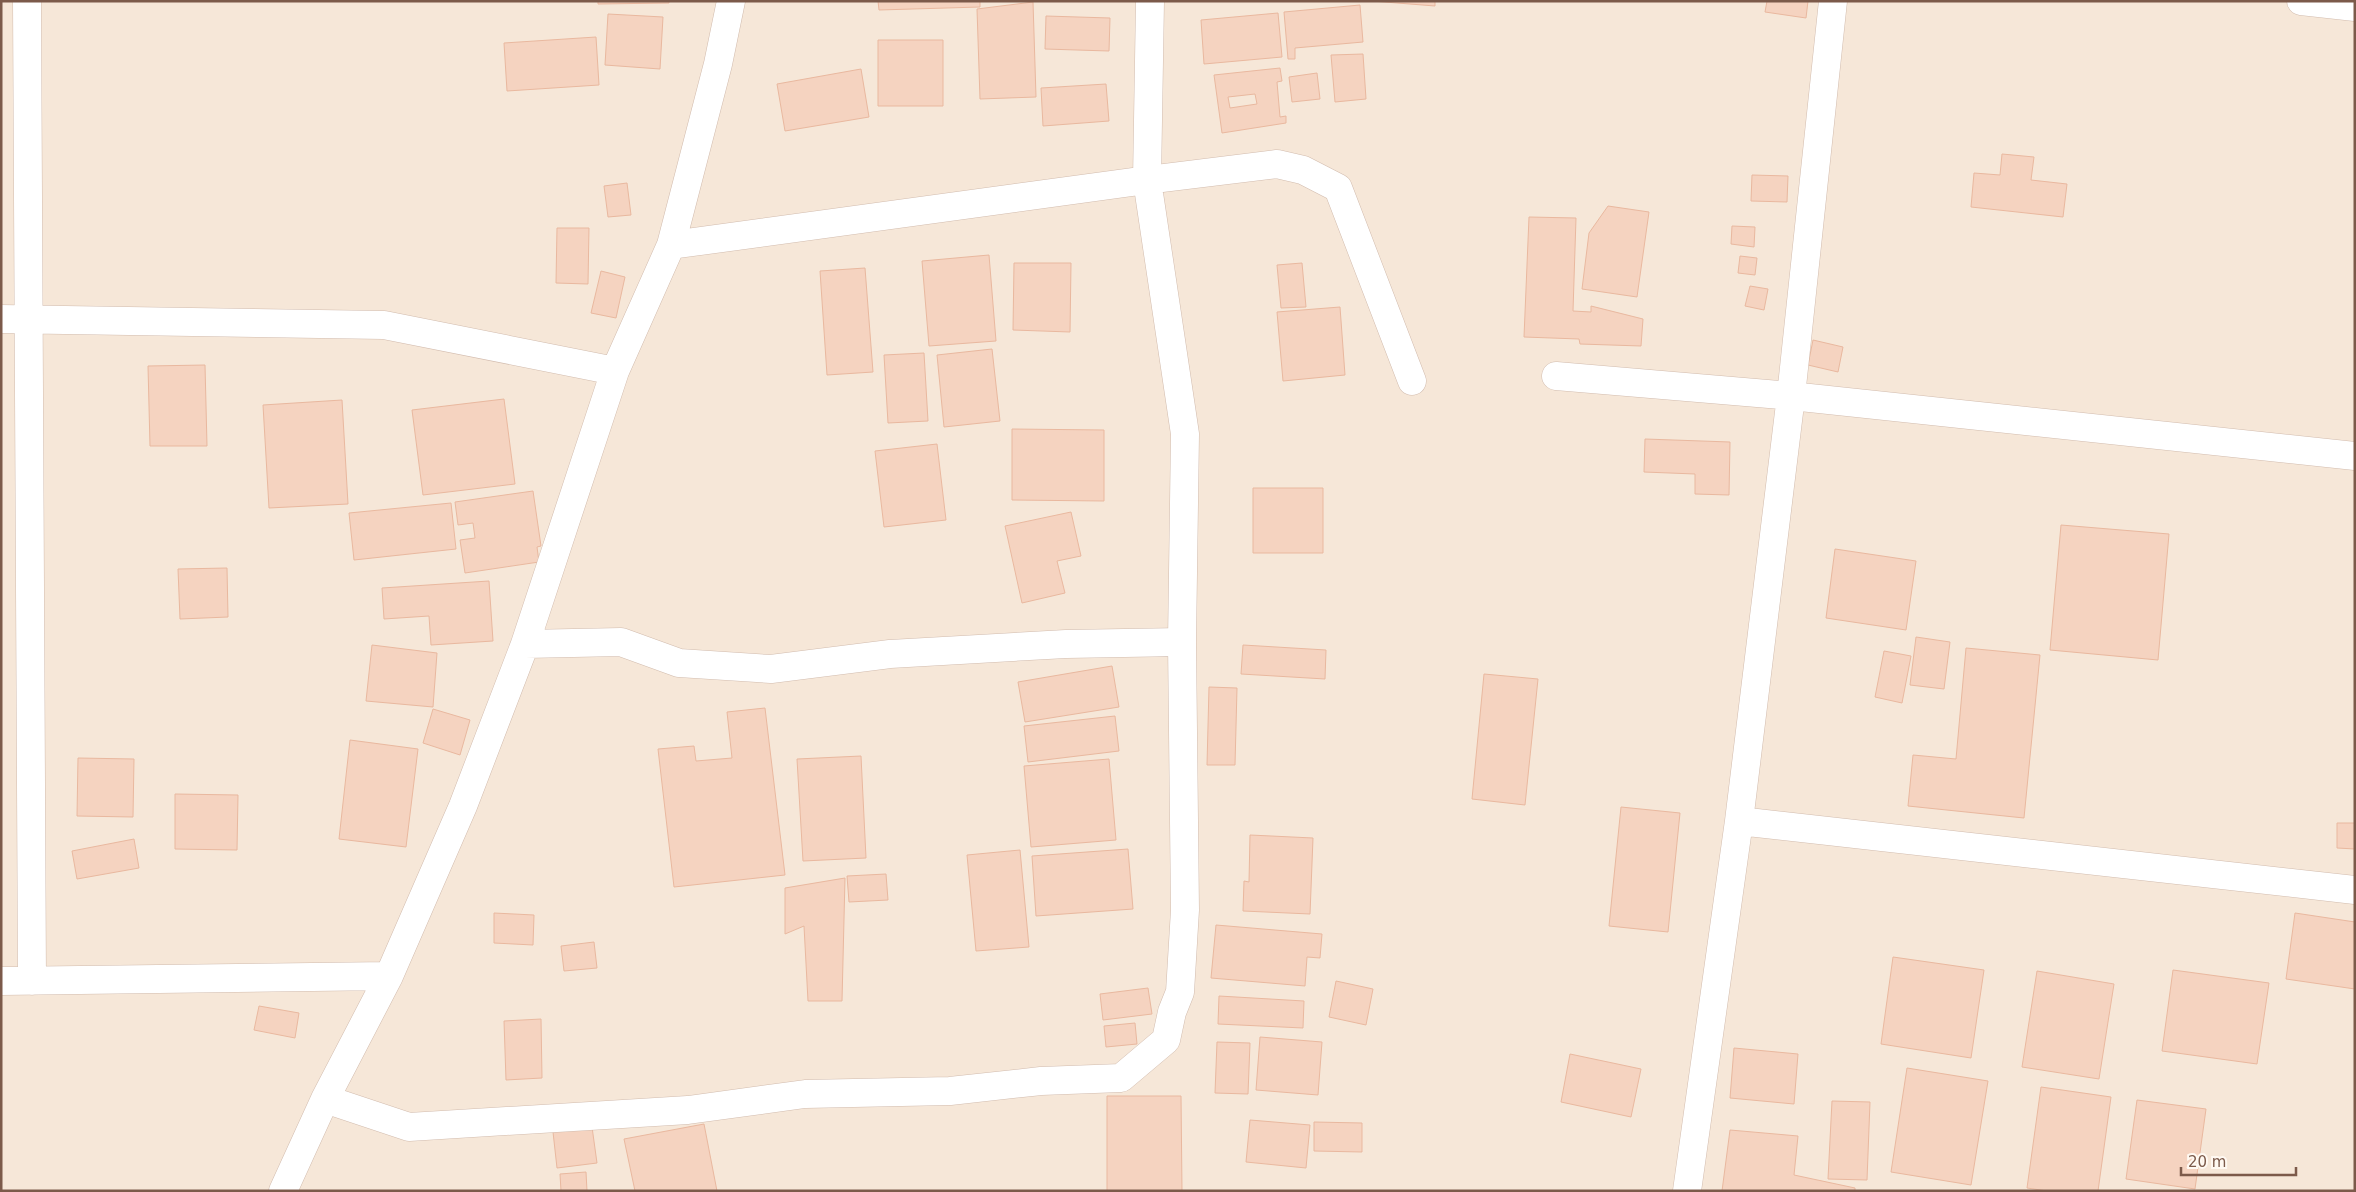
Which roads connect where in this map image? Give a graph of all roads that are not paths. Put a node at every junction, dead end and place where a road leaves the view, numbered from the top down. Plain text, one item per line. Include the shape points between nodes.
1 (28, 1) edge
2 (731, 1) edge
3 (1150, 1) edge
4 (1833, 1) edge
5 (2301, 1) edge
6 (2355, 7) edge
7 (1147, 180) junction
8 (671, 245) junction
9 (1, 319) edge
10 (29, 319) junction
11 (615, 371) junction
12 (1556, 376) dead end
13 (1412, 382) dead end
14 (1791, 396) junction
15 (2355, 456) edge
16 (1182, 642) junction
17 (525, 644) junction
18 (1739, 821) junction
19 (2355, 890) edge
20 (389, 976) junction
21 (1, 981) edge
22 (32, 981) junction
23 (325, 1099) junction
24 (283, 1191) edge
25 (1687, 1191) edge

1 - 10 street
2 - 8 street
3 - 7 street
4 - 14 street
5 - 6 street
7 - 8 street
7 - 13 street via 1277,164 1303,170 1338,188
7 - 16 street via 1185,434
8 - 11 street
9 - 10 street
10 - 11 street via 384,325
10 - 22 street
11 - 17 street
12 - 14 street
14 - 15 street
14 - 18 street
16 - 17 street via 1066,644 890,654 771,669 679,663 621,642
16 - 23 street via 1186,910 1180,992 1166,1040 1121,1078 1041,1081 950,1090 805,1094 688,1110 409,1127
17 - 20 street via 463,806
18 - 19 street
18 - 25 street
20 - 22 street
20 - 23 street
21 - 22 street
23 - 24 street

